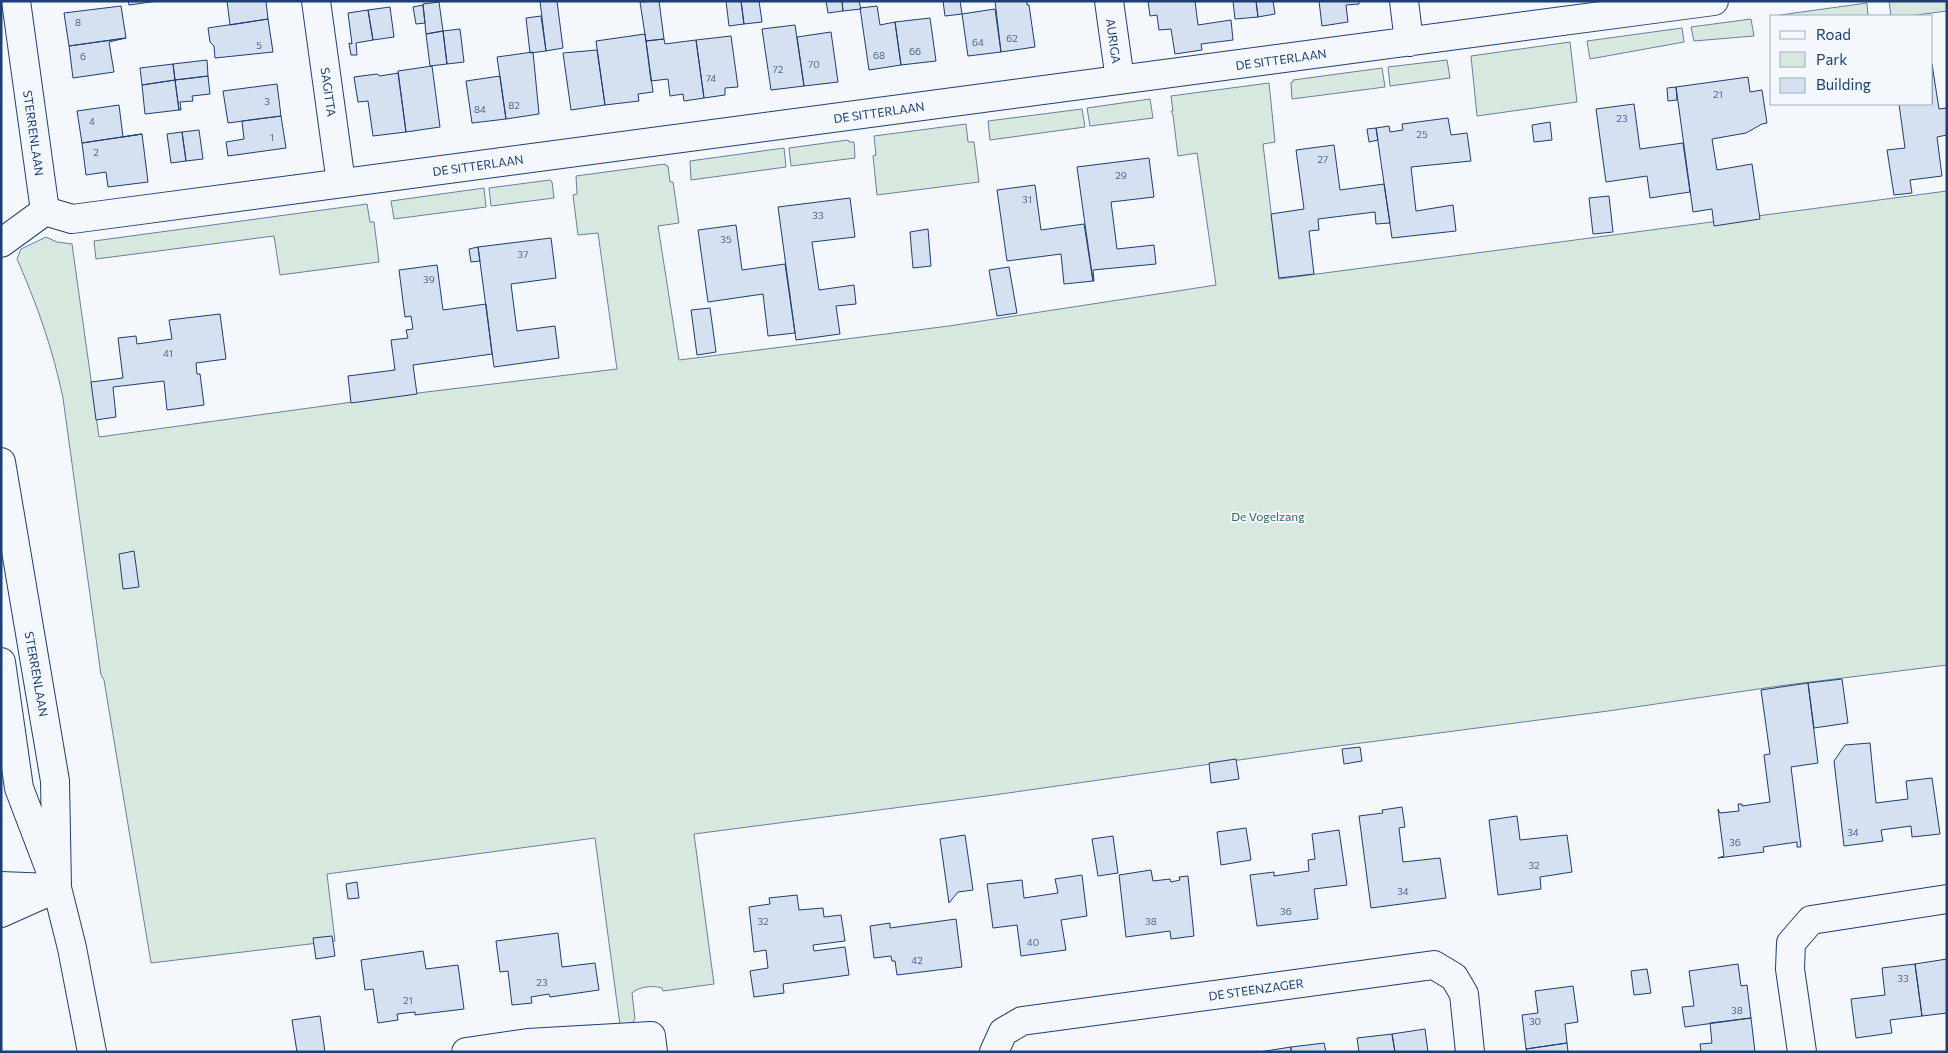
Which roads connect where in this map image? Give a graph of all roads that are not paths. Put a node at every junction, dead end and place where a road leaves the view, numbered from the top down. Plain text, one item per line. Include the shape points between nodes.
1 (16, 1) edge
2 (316, 1) edge
3 (1109, 1) edge
4 (1404, 1) edge
5 (1714, 1) edge
6 (1409, 42) junction
7 (1120, 80) junction
8 (341, 183) junction
9 (45, 211) junction
10 (1, 243) edge
11 (1, 462) edge
12 (1, 662) edge
13 (1, 886) edge
14 (57, 888) junction
15 (1947, 899) edge
16 (1, 913) edge
17 (92, 1052) edge
18 (466, 1052) edge
19 (653, 1052) edge
20 (994, 1052) edge
21 (1470, 1052) edge
22 (1802, 1052) edge

1 - 9 street, STERRENLAAN
2 - 8 street, SAGITTA
3 - 7 street, AURIGA
4 - 6 street
5 - 6 street, DE SITTERLAAN
6 - 7 street, DE SITTERLAAN
7 - 8 street, DE SITTERLAAN
8 - 9 street, DE SITTERLAAN via 72,218
9 - 10 street
11 - 14 street, STERRENLAAN via 55,781
12 - 14 street, STERRENLAAN via 19,788
13 - 14 street
14 - 16 street
14 - 17 street, STERRENLAAN
15 - 22 street via 1811,920 1800,931 1791,943 1790,969
18 - 19 street via 528,1043 651,1036
20 - 21 street, DE STEENZAGER via 1003,1032 1022,1022 1434,965 1454,977 1464,994

